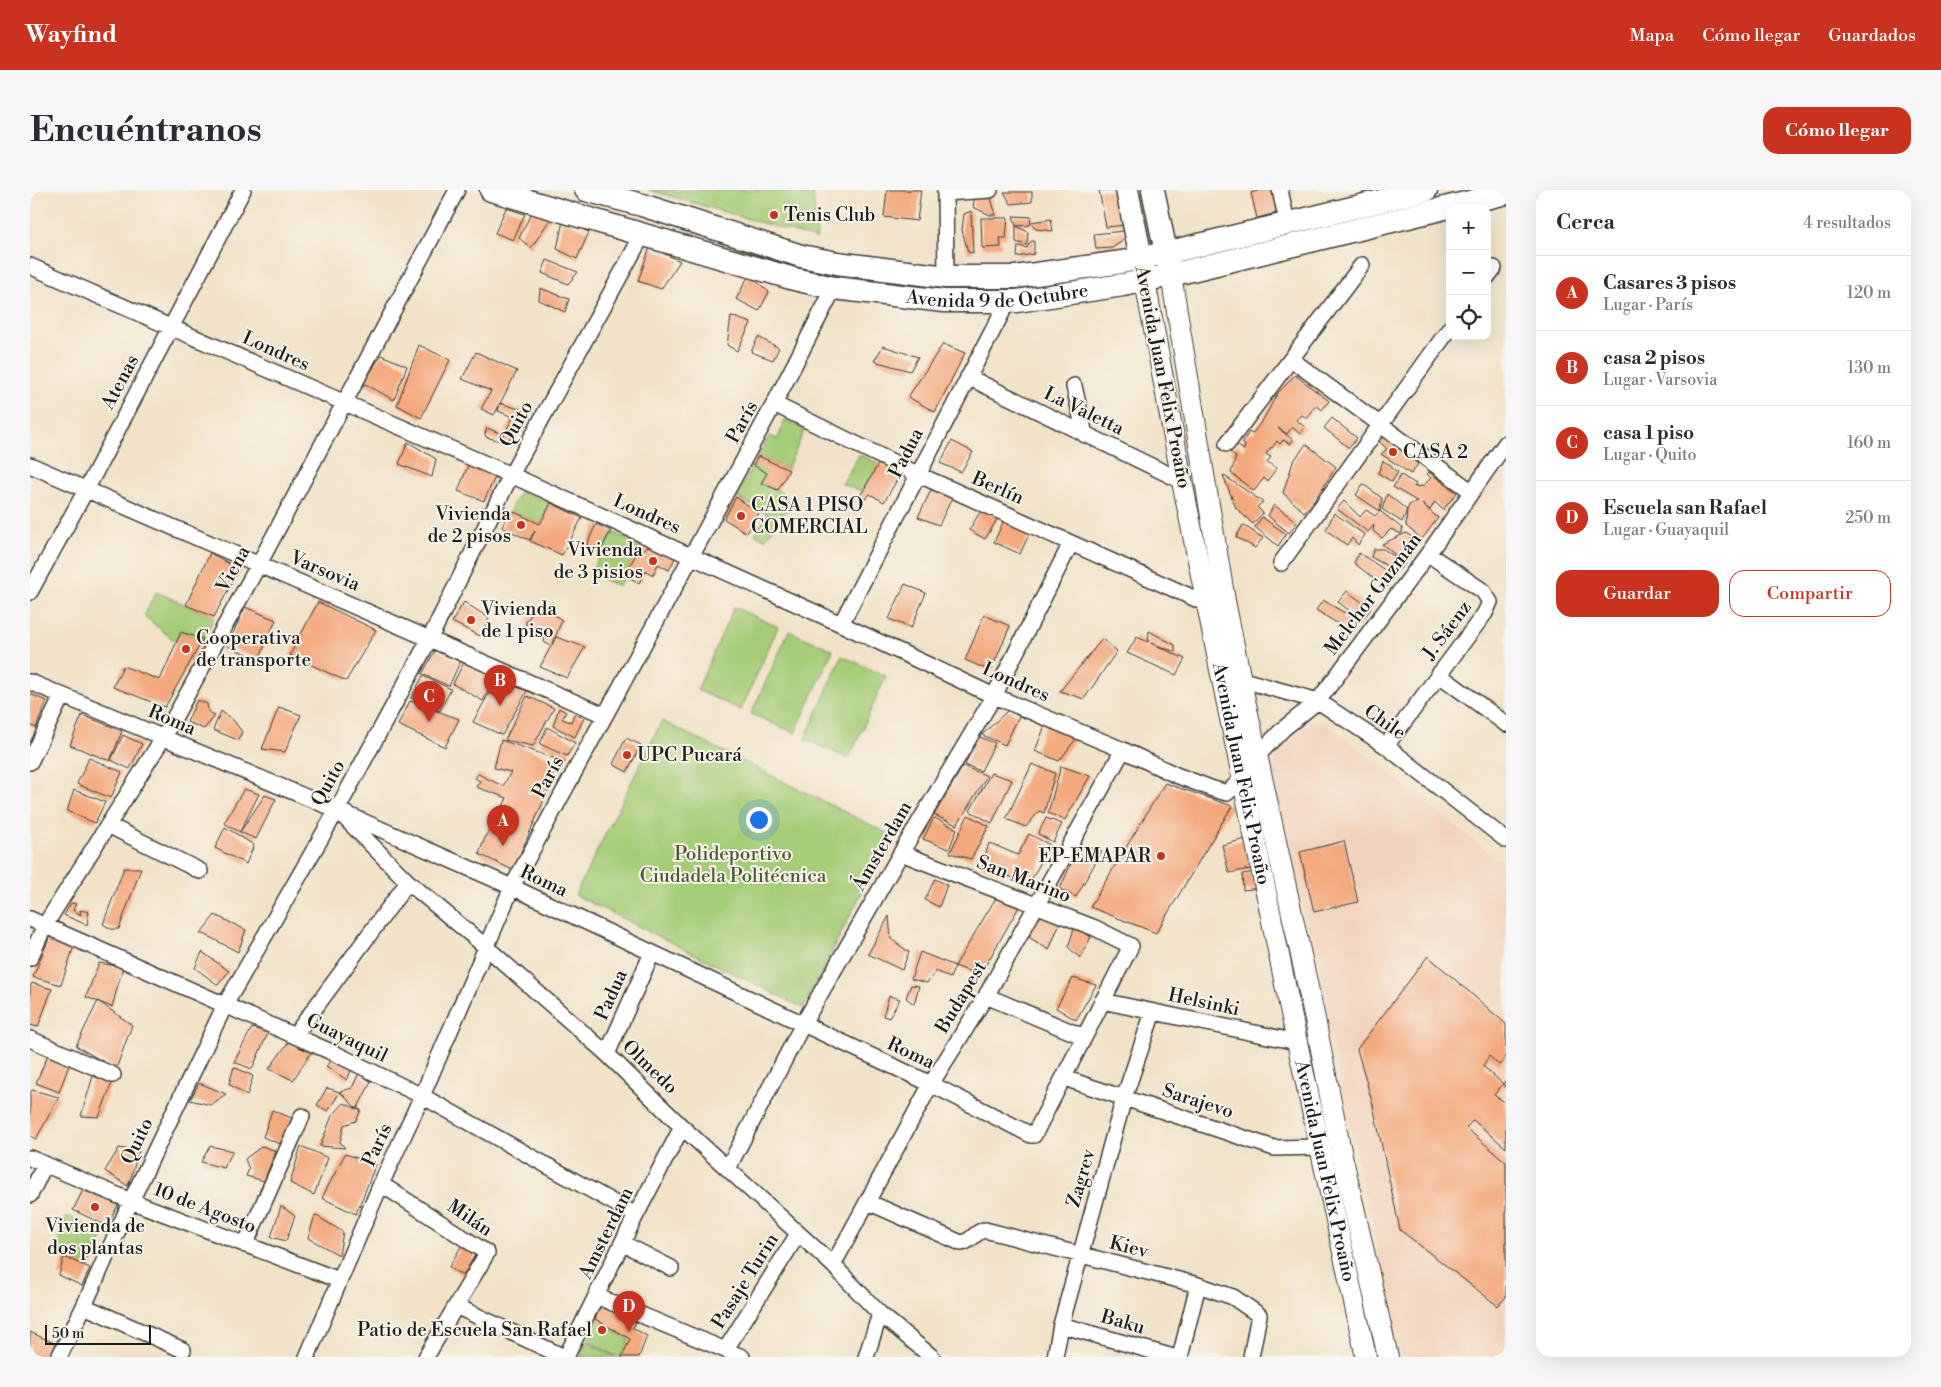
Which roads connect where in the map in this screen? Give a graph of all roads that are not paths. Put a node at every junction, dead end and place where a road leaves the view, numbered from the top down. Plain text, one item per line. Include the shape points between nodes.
1 (243, 190) edge
2 (457, 190) edge
3 (491, 190) edge
4 (586, 190) edge
5 (990, 190) edge
6 (1127, 190) edge
7 (1153, 190) edge
8 (1280, 190) edge
9 (1426, 190) edge
10 (945, 192) edge
11 (1506, 193) edge
12 (1287, 222) junction
13 (643, 234) junction
14 (1166, 253) junction
15 (1141, 258) junction
16 (1362, 265) dead end
17 (30, 266) edge
18 (1171, 275) junction
19 (946, 277) junction
20 (1145, 281) junction
21 (834, 288) junction
22 (1008, 301) junction
23 (172, 327) junction
24 (1446, 333) edge
25 (1292, 360) junction
26 (968, 376) junction
27 (1074, 386) dead end
28 (344, 403) junction
29 (774, 404) junction
30 (1380, 424) junction
31 (1086, 435) junction
32 (1506, 443) edge
33 (1227, 444) dead end
34 (1501, 461) edge
35 (30, 465) edge
36 (918, 474) junction
37 (511, 475) junction
38 (1182, 481) junction
39 (86, 490) junction
40 (1471, 491) junction
41 (1071, 544) junction
42 (1428, 554) junction
43 (691, 556) junction
44 (1281, 563) dead end
45 (259, 564) junction
46 (30, 592) edge
47 (1207, 604) junction
48 (841, 624) junction
49 (430, 638) junction
50 (1221, 674) junction
51 (1438, 674) junction
52 (1241, 680) junction
53 (30, 682) edge
54 (62, 696) junction
55 (994, 696) junction
56 (1318, 701) junction
57 (604, 715) junction
58 (1506, 724) edge
59 (163, 738) junction
60 (1386, 746) junction
61 (1123, 750) junction
62 (1257, 756) junction
63 (30, 762) edge
64 (1243, 778) junction
65 (337, 810) junction
66 (108, 825) junction
67 (1506, 840) edge
68 (901, 853) junction
69 (200, 871) dead end
70 (408, 882) junction
71 (512, 887) junction
72 (1036, 904) junction
73 (30, 919) edge
74 (44, 926) junction
75 (486, 947) junction
76 (652, 954) junction
77 (30, 958) edge
78 (986, 996) junction
79 (1102, 1001) junction
80 (225, 1005) junction
81 (1154, 1012) junction
82 (803, 1024) junction
83 (295, 1034) junction
84 (1084, 1037) junction
85 (30, 1039) edge
86 (1297, 1042) junction
87 (607, 1054) junction
88 (113, 1075) dead end
89 (1064, 1078) junction
90 (931, 1084) junction
91 (422, 1096) junction
92 (1124, 1098) junction
93 (302, 1116) dead end
94 (682, 1127) junction
95 (1321, 1147) junction
96 (30, 1158) edge
97 (45, 1164) junction
98 (728, 1168) junction
99 (381, 1184) junction
100 (30, 1195) edge
101 (131, 1201) junction
102 (868, 1202) junction
103 (636, 1215) junction
104 (798, 1234) junction
105 (622, 1243) junction
106 (245, 1245) junction
107 (1080, 1255) junction
108 (833, 1265) junction
109 (672, 1268) dead end
110 (339, 1280) junction
111 (1198, 1285) junction
112 (596, 1296) junction
113 (84, 1306) junction
114 (456, 1306) junction
115 (880, 1314) junction
116 (1061, 1325) junction
117 (726, 1349) junction
118 (183, 1350) dead end
119 (59, 1357) edge
120 (307, 1357) edge
121 (426, 1357) edge
122 (565, 1357) edge
123 (742, 1357) edge
124 (866, 1357) edge
125 (932, 1357) edge
126 (1055, 1357) edge
127 (1173, 1357) edge
128 (1180, 1357) edge
129 (1251, 1357) edge
130 (1366, 1357) edge
131 (1388, 1357) edge

1 - 23 street, Atenas
2 - 28 street, Viena
3 - 13 main road, Avenida 9 de Octubre
4 - 19 main road, Avenida 9 de Octubre via 801,256
5 - 10 street
6 - 15 main road, Avenida Juan Felix Proaño
7 - 14 main road, Avenida Juan Felix Proaño
8 - 12 street
9 - 12 main road, Avenida 9 de Octubre
10 - 19 street
11 - 18 main road, Avenida 9 de Octubre
12 - 14 main road, Avenida 9 de Octubre
13 - 21 main road, Avenida 9 de Octubre
13 - 37 street, Quito
14 - 15 main road, Avenida 9 de Octubre
14 - 18 main road, Avenida Juan Felix Proaño
15 - 19 main road, Avenida 9 de Octubre via 1015,277
15 - 20 main road, Avenida Juan Felix Proaño
16 - 25 street
17 - 23 street, Londres
18 - 20 main road, Avenida 9 de Octubre
18 - 52 street, Avenida Juan Felix Proaño via 1223,592
20 - 22 main road, Avenida 9 de Octubre
20 - 38 street, Avenida Juan Felix Proaño
21 - 22 main road, Avenida 9 de Octubre via 944,301
21 - 29 street, París
22 - 26 street, Padua
23 - 28 street, Londres
23 - 39 street, Atenas
24 - 30 street
25 - 30 street
25 - 33 street
26 - 31 street, La Valetta
26 - 36 street, Padua
27 - 31 street
28 - 37 street, Londres
28 - 45 street, Viena
29 - 36 street, Berlín
29 - 43 street, París
30 - 40 street
30 - 44 street
31 - 38 street, La Valetta
32 - 34 street, Melchor Guzmán
34 - 40 street, Melchor Guzmán
35 - 39 street, Varsovia
36 - 41 street, Berlín
36 - 48 street, Padua
37 - 43 street, Londres
37 - 49 street, Quito
38 - 47 street, Avenida Juan Felix Proaño
39 - 45 street, Varsovia
39 - 46 street, Atenas
40 - 42 street, Melchor Guzmán
41 - 47 street, Berlín
41 - 55 street, Ámsterdam
42 - 51 street, J. Sáenz via 1483,591 1490,602 1485,614
42 - 56 street, Melchor Guzmán
43 - 48 street, Londres
43 - 57 street, París
45 - 49 street, Varsovia
45 - 59 street, Viena
47 - 50 street, Avenida Juan Felix Proaño
48 - 55 street, Londres
49 - 57 street, Varsovia
49 - 65 street, Quito
50 - 52 street, Chile
50 - 64 street, Avenida Juan Felix Proaño
51 - 58 street
51 - 60 street, J. Sáenz
52 - 56 street, Chile
52 - 62 street, Avenida Juan Felix Proaño
53 - 54 street, Roma
54 - 59 street, Roma
54 - 63 street
55 - 61 street, Londres
55 - 68 street, Ámsterdam
56 - 60 street, Chile
56 - 62 street, Melchor Guzmán via 1283,729
57 - 71 street, París
59 - 65 street, Roma
59 - 66 street, Viena
60 - 67 street, Chile
61 - 64 street, Londres via 1176,775 1227,793
61 - 72 street, Budapest
62 - 64 street, Melchor Guzmán
62 - 131 street, Avenida Juan Felix Proaño
64 - 86 street, Avenida Juan Felix Proaño
65 - 70 street, Olmedo
65 - 71 street, Roma
65 - 80 street, Quito
66 - 69 street
66 - 74 street, Viena
68 - 72 street, San Marino
68 - 82 street, Ámsterdam
70 - 75 street, Olmedo
70 - 83 street
71 - 75 street, París
71 - 76 street, Roma
72 - 78 street, Budapest
72 - 79 street, San Marino via 1131,946
73 - 74 street, Guayaquil
74 - 77 street, Viena
74 - 80 street, Guayaquil
75 - 87 street, Olmedo
75 - 91 street, París
76 - 82 street, Roma
76 - 87 street, Padua
78 - 84 street
78 - 90 street, Budapest
79 - 81 street, Helsinki
79 - 84 street
80 - 83 street, Guayaquil
80 - 101 street, Quito
81 - 86 street, Helsinki
81 - 92 street, Zagrev
82 - 90 street, Roma
82 - 98 street, Ámsterdam
83 - 91 street, Guayaquil
84 - 89 street
85 - 88 street
86 - 95 street, Avenida Juan Felix Proaño
87 - 94 street, Olmedo
89 - 90 street, Roma via 1032,1135
89 - 92 street, Sarajevo
90 - 102 street, Budapest
91 - 99 street, París
91 - 103 street, Guayaquil
92 - 95 street, Sarajevo via 1274,1148
92 - 107 street, Zagrev
93 - 106 street
94 - 98 street, Olmedo
94 - 103 street, Amsterdam
95 - 130 street, Avenida Juan Felix Proaño
96 - 97 street, 10 de Agosto
97 - 100 street
97 - 101 street, 10 de Agosto
98 - 104 street, Olmedo
99 - 110 street, París
99 - 114 street, Milán via 486,1251
101 - 106 street, 10 de Agosto
101 - 113 street, Quito
102 - 107 street, Kiev via 961,1243 969,1242 984,1230
102 - 108 street, Budapest
103 - 105 street, Amsterdam
104 - 108 street, Olmedo
104 - 117 street, Pasaje Turin
105 - 109 street
105 - 112 street, Amsterdam
106 - 110 street, 10 de Agosto
107 - 111 street, Kiev
107 - 116 street, Zagrev
108 - 115 street, Olmedo
110 - 120 street, París
111 - 128 street
111 - 129 street, Kiev via 1233,1297 1259,1315
112 - 117 street
112 - 122 street, Amsterdam
113 - 118 street
113 - 119 street, Quito
114 - 121 street, Milán
114 - 122 street
115 - 124 street
115 - 125 street, Olmedo
116 - 126 street, Zagrev
116 - 127 street, Baku
117 - 123 street

